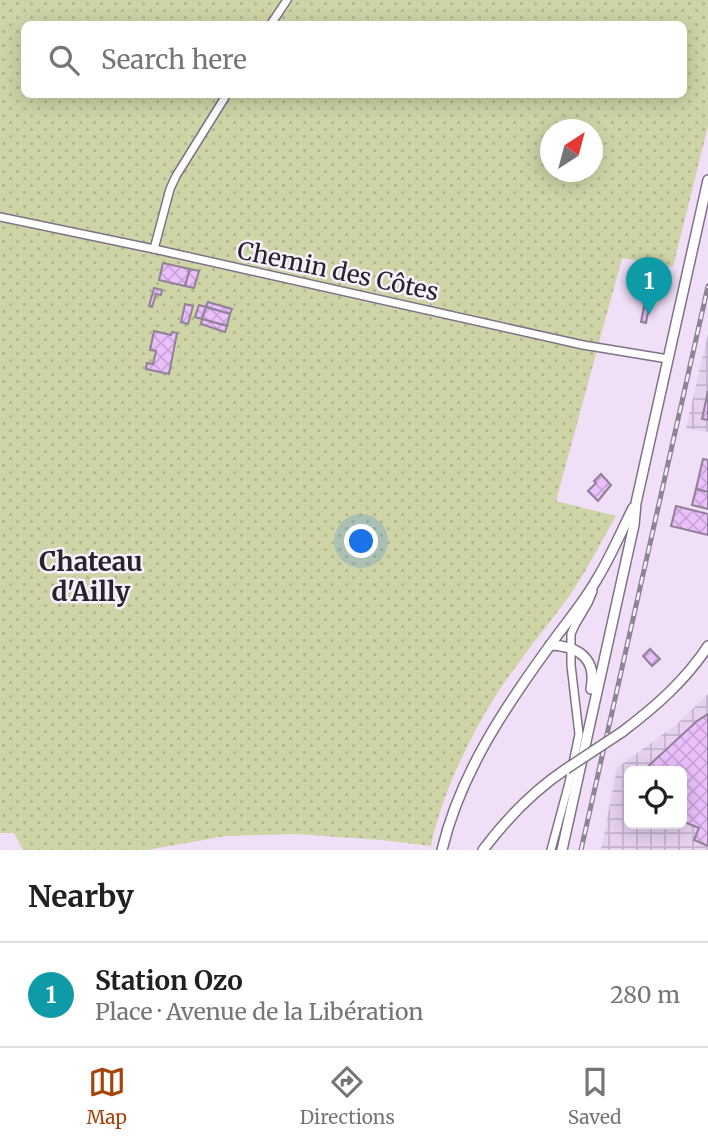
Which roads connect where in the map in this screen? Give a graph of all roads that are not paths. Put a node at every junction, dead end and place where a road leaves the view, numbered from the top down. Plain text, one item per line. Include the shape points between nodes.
1 (287, 0) edge
2 (273, 21) edge
3 (225, 98) edge
4 (708, 180) edge
5 (0, 217) edge
6 (154, 249) junction
7 (668, 359) junction
8 (635, 503) junction
9 (597, 580) junction
10 (550, 645) junction
11 (708, 646) edge
12 (571, 648) junction
13 (591, 716) junction
14 (442, 850) edge
15 (482, 850) edge
16 (551, 850) edge
17 (562, 850) edge

1 - 2 street
3 - 6 street via 176,176
4 - 7 street
5 - 6 street, Chemin des Côtes
6 - 7 street, Chemin des Côtes via 583,345
7 - 8 street
8 - 9 street
8 - 13 street
9 - 10 street
9 - 12 street via 571,634
10 - 12 street
10 - 14 street via 484,744 454,810
11 - 15 street, bridge via 671,692 622,732 547,782
12 - 13 street via 592,668
12 - 16 street via 579,734
13 - 17 street

